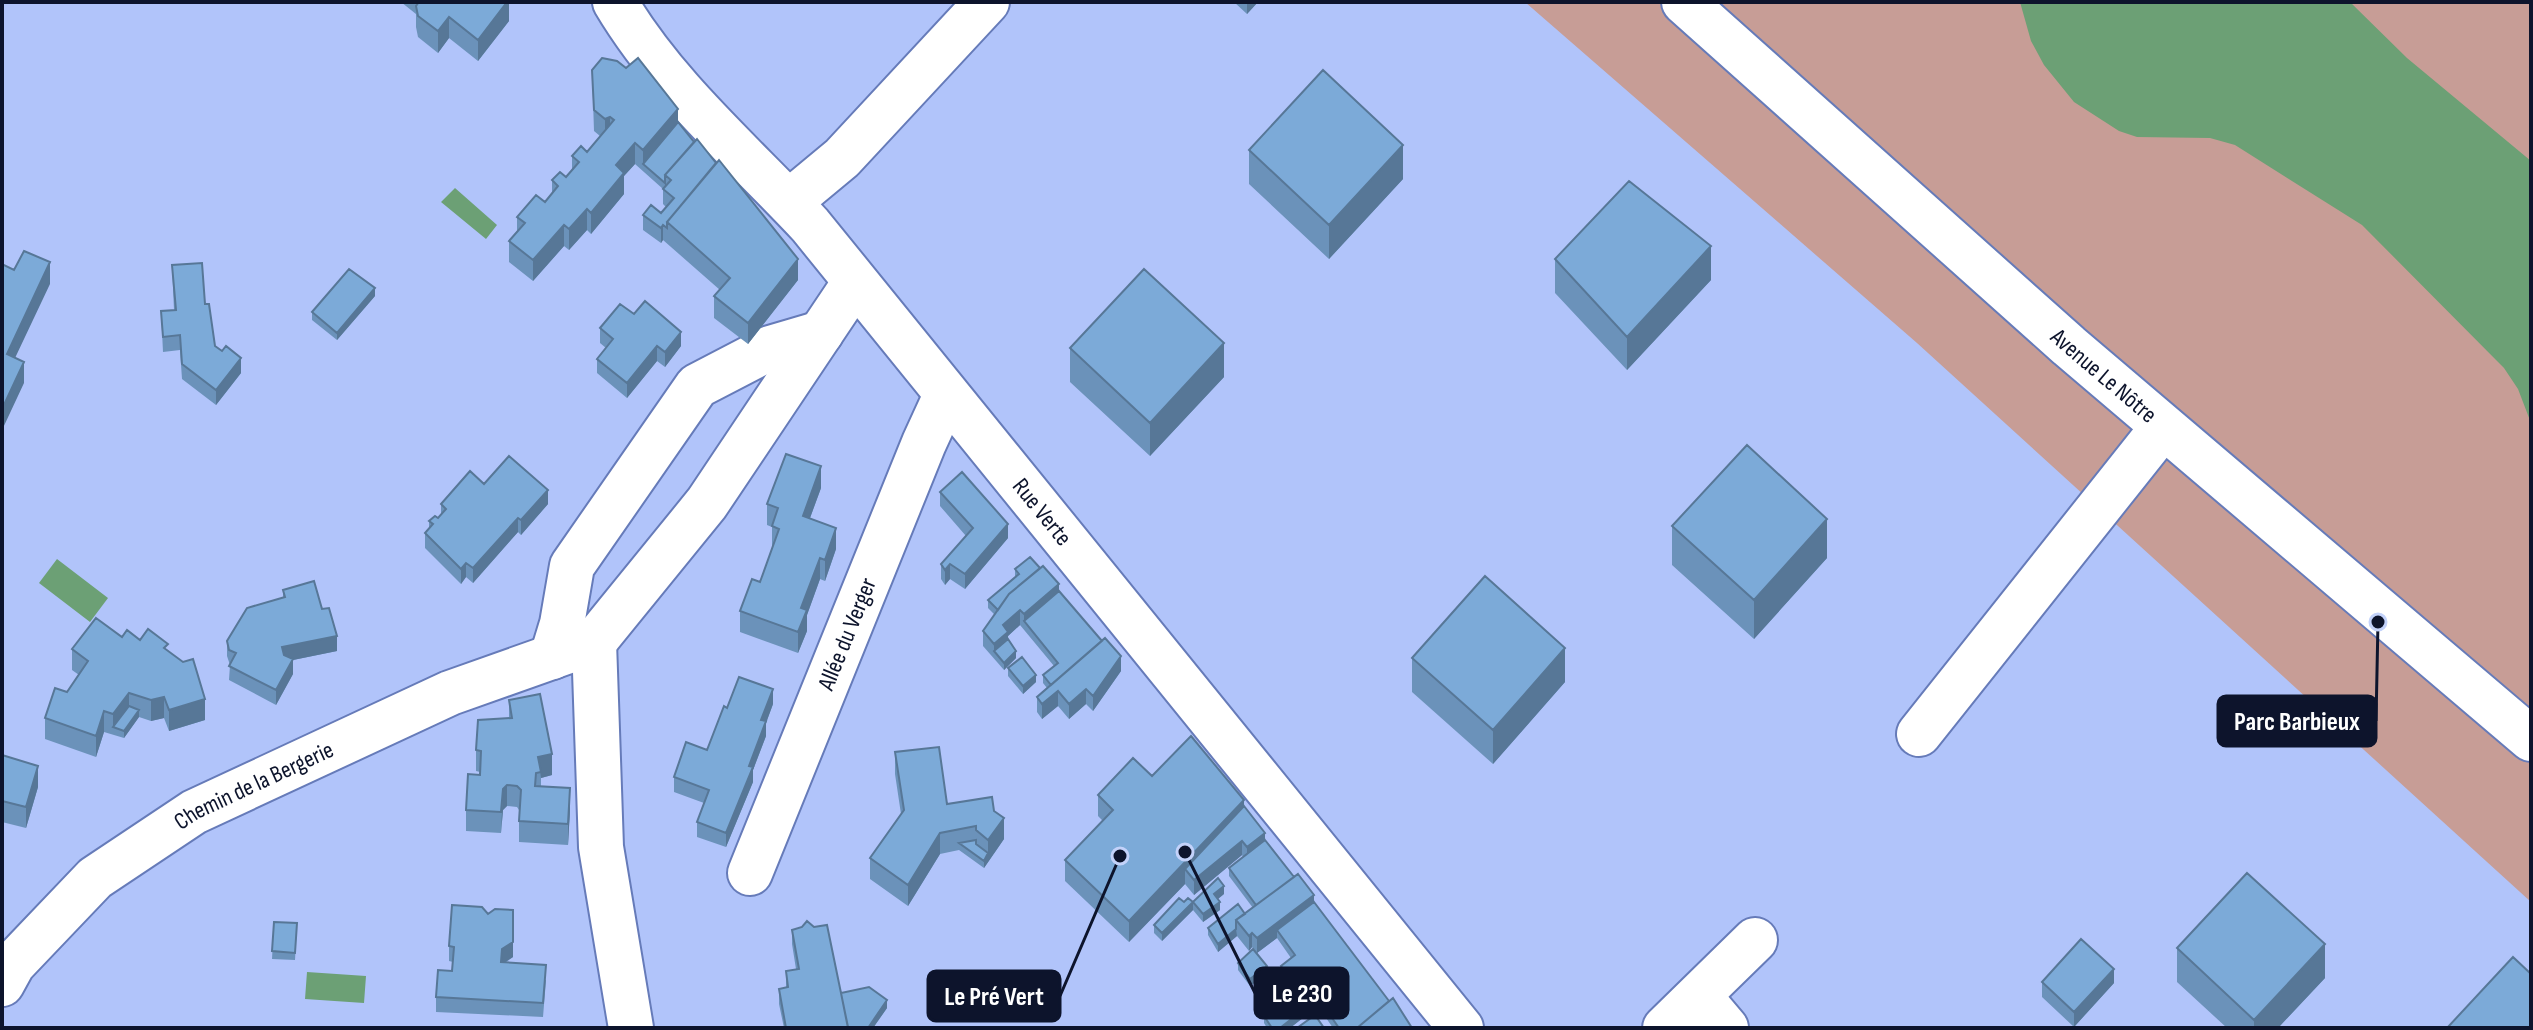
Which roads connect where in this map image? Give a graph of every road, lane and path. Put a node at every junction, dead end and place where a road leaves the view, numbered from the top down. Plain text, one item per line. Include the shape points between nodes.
1 (615, 2) edge
2 (987, 2) edge
3 (1684, 2) edge
4 (789, 202) junction
5 (855, 282) junction
6 (821, 333) junction
7 (946, 395) junction
8 (2163, 427) junction
9 (594, 642) junction
10 (552, 657) junction
11 (1919, 734) dead end
12 (2531, 739) edge
13 (750, 873) dead end
14 (1755, 940) dead end
15 (2, 984) edge
16 (1712, 1012) edge
17 (631, 1028) edge
18 (1461, 1028) edge
19 (1665, 1028) edge

1 - 4 street, Rue Verte via 679,90
2 - 4 street via 842,158
3 - 8 street, Avenue Le Nôtre
4 - 5 street, Rue Verte
5 - 6 street
5 - 7 street, Rue Verte
6 - 9 street via 707,503
6 - 10 street via 770,348 697,386 572,566
7 - 13 street, Allée du Verger
7 - 18 street, Rue Verte
8 - 11 street
8 - 12 street, Avenue Le Nôtre
9 - 10 street, Chemin de la Bergerie
9 - 17 street via 601,847
10 - 15 street, Chemin de la Bergerie via 450,693 194,812 95,878 13,964
14 - 16 street
16 - 19 street

